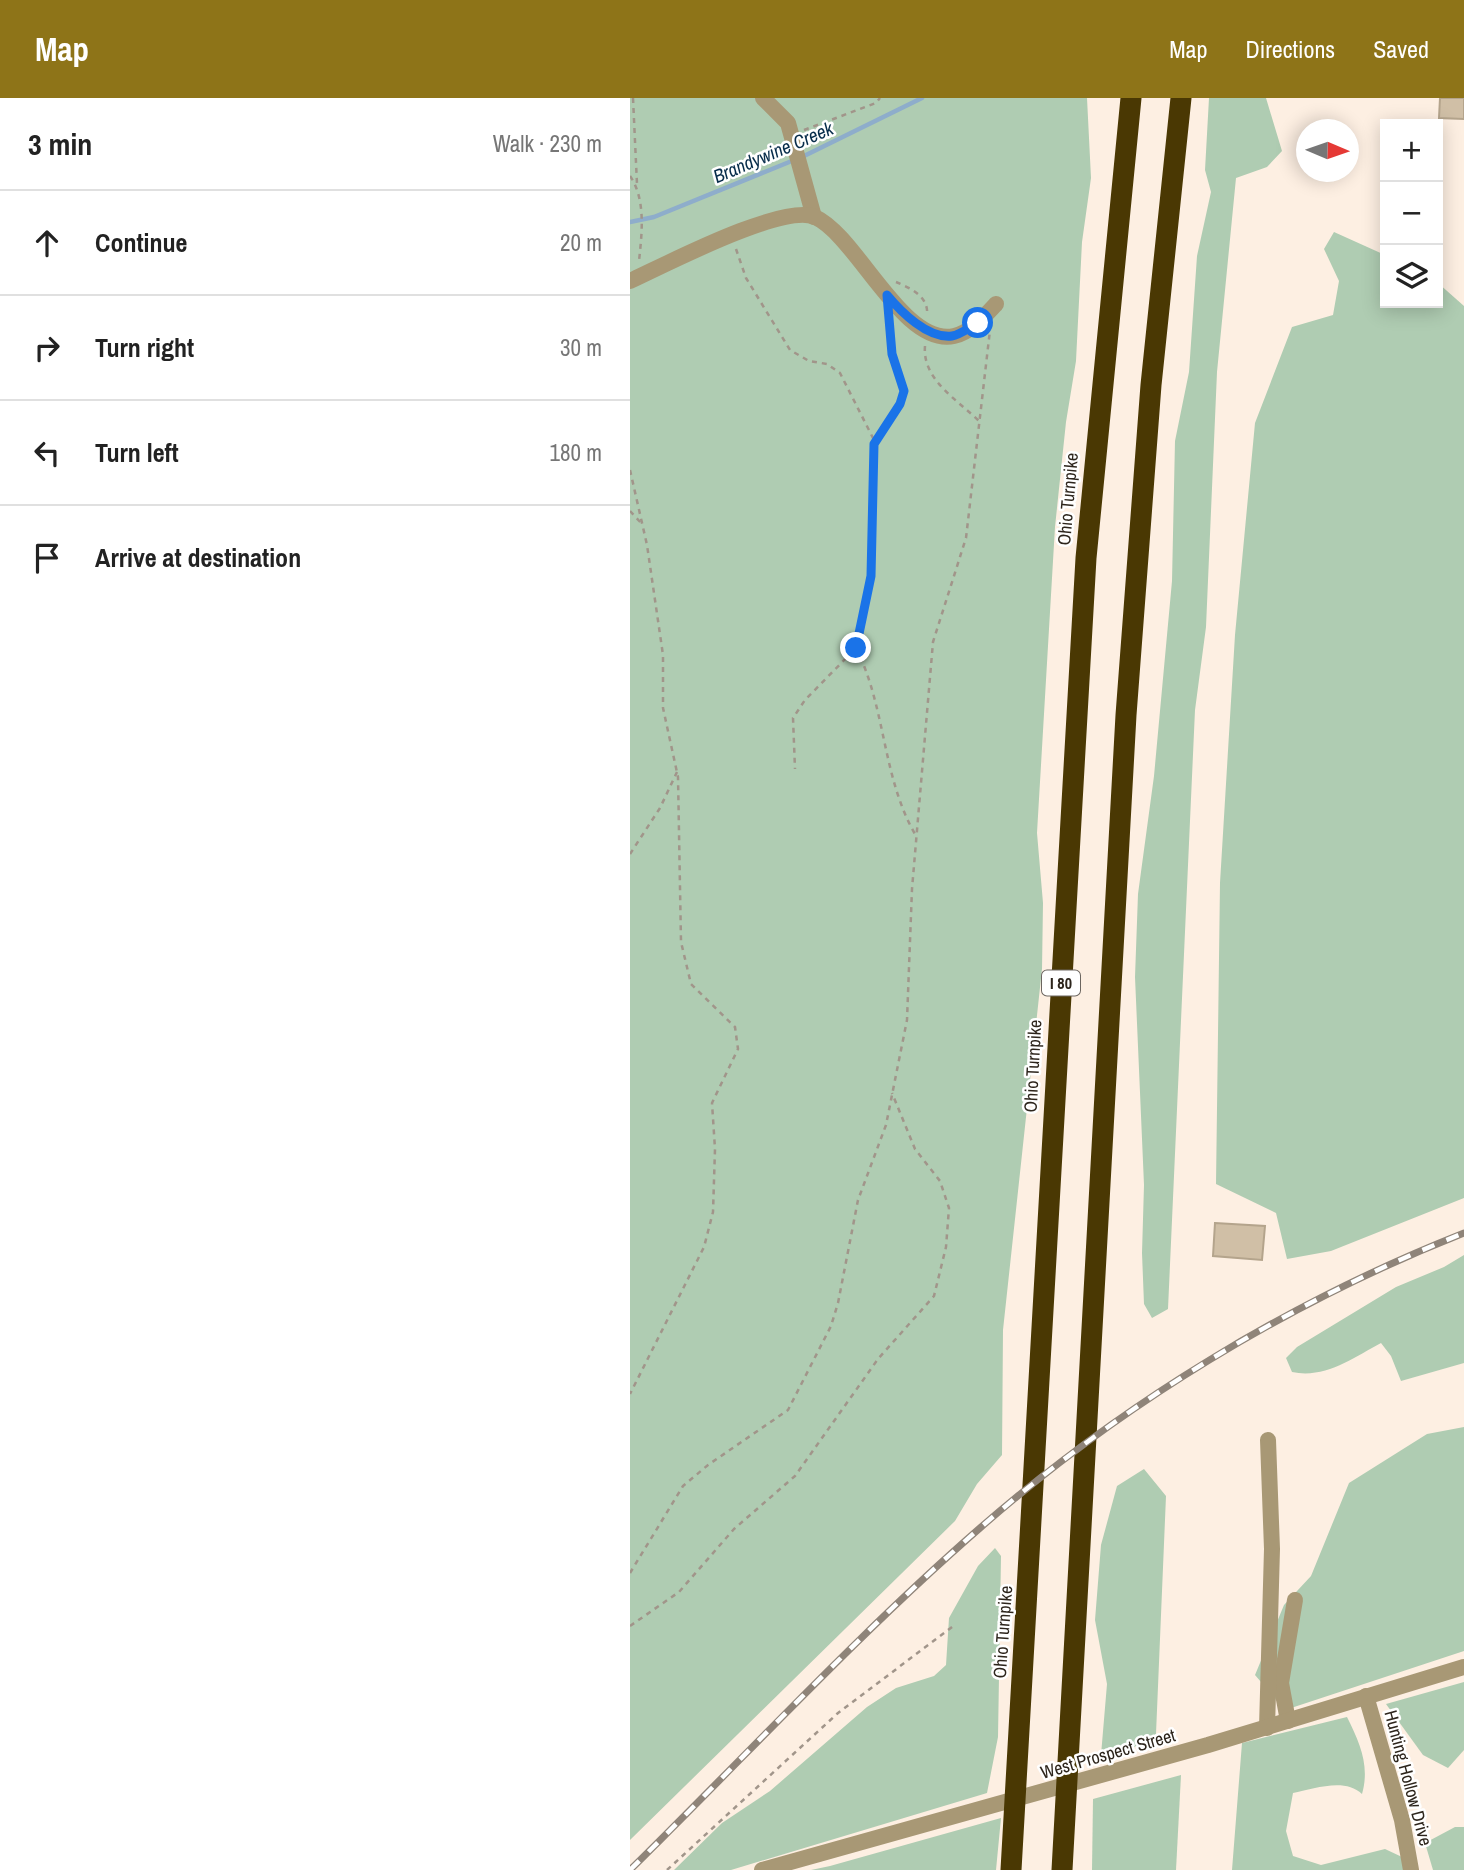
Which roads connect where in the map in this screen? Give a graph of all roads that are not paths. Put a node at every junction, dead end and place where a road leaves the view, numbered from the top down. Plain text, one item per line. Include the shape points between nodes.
1 (763, 98) edge
2 (1131, 98) edge
3 (1181, 98) edge
4 (814, 217) junction
5 (634, 279) edge
6 (994, 307) road end
7 (1268, 1440) dead end
8 (1295, 1600) dead end
9 (1464, 1667) edge
10 (1366, 1696) junction
11 (1288, 1721) junction
12 (1267, 1728) junction
13 (762, 1870) edge
14 (1011, 1870) edge
15 (1062, 1870) edge
16 (1412, 1870) edge

1 - 4 street via 788,123
2 - 14 highway, Ohio Turnpike / I 80 via 1085,571
3 - 15 highway via 1151,385 1126,715
4 - 5 street via 786,215
4 - 6 street via 840,236 900,312 937,335 954,336 978,323
7 - 12 street via 1272,1549
8 - 11 street via 1281,1684
9 - 10 street, West Prospect Street
10 - 11 street, West Prospect Street
10 - 16 street, Hunting Hollow Drive
11 - 12 street, West Prospect Street
12 - 13 street, West Prospect Street

